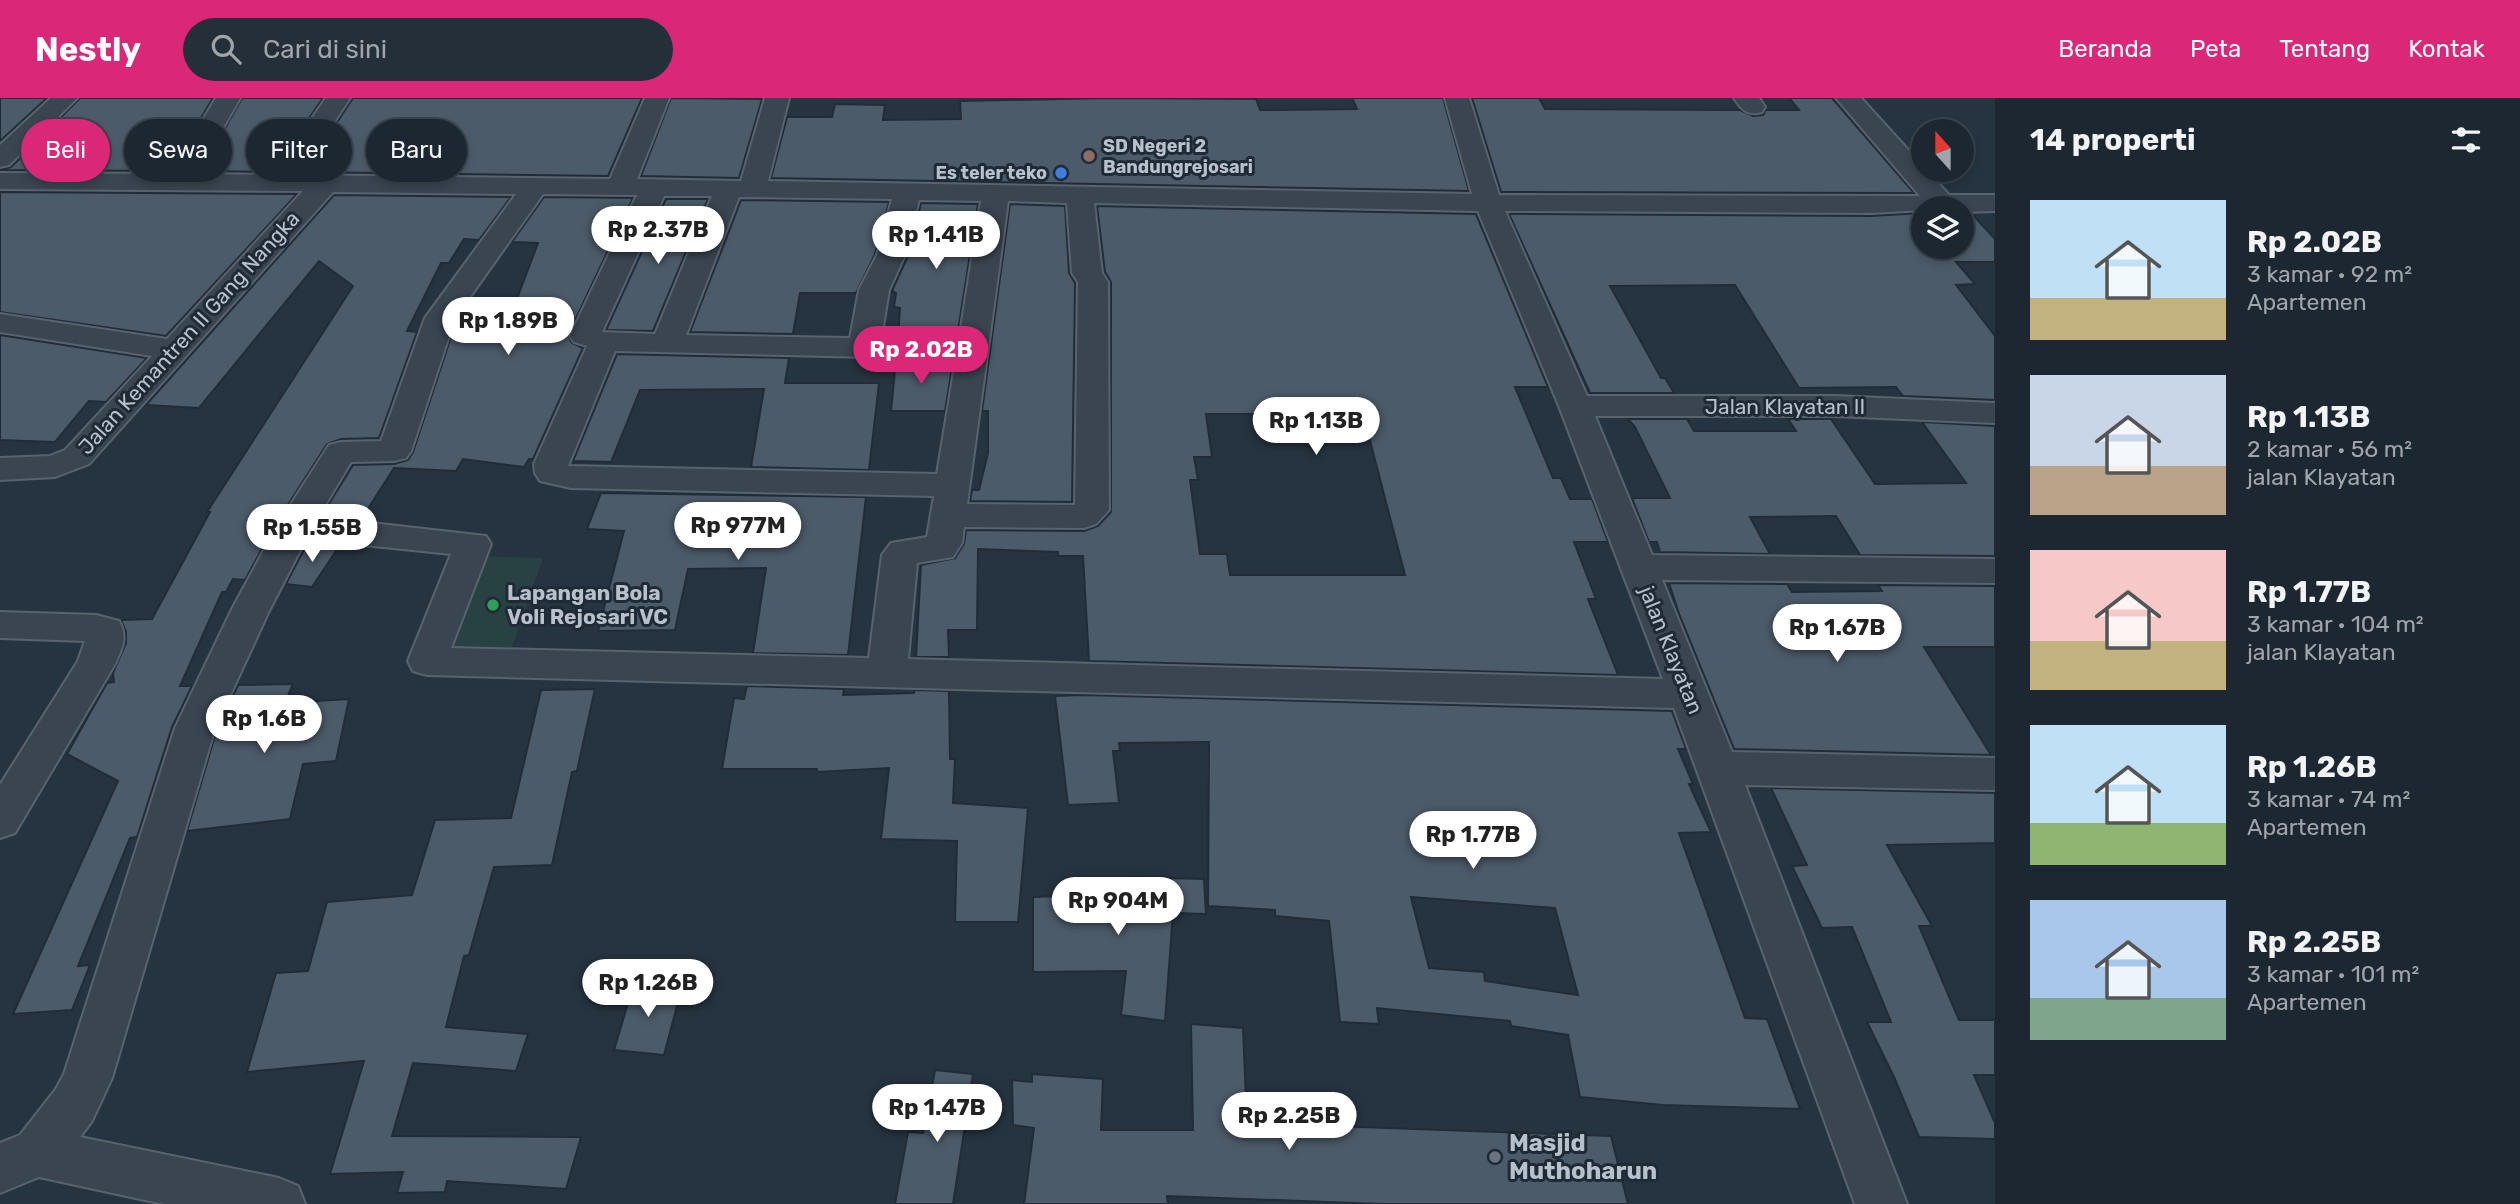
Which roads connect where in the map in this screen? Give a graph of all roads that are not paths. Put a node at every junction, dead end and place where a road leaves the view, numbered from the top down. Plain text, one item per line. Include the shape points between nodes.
1 (65, 98) edge
2 (228, 98) edge
3 (338, 98) edge
4 (657, 98) edge
5 (777, 98) edge
6 (1457, 98) edge
7 (1848, 98) edge
8 (4, 178) edge
9 (326, 183) junction
10 (178, 184) junction
11 (280, 184) junction
12 (535, 186) junction
13 (620, 188) junction
14 (654, 188) junction
15 (741, 190) junction
16 (907, 192) junction
17 (996, 193) junction
18 (1080, 195) junction
19 (1935, 196) edge
20 (1488, 203) junction
21 (1974, 203) edge
22 (1995, 203) edge
23 (1911, 204) edge
24 (0, 324) edge
25 (604, 342) junction
26 (667, 343) junction
27 (864, 348) junction
28 (175, 350) junction
29 (971, 350) junction
30 (1575, 407) junction
31 (1995, 413) edge
32 (0, 469) edge
33 (950, 500) junction
34 (295, 526) junction
35 (1639, 567) junction
36 (1995, 571) edge
37 (0, 625) edge
38 (887, 673) junction
39 (1689, 694) junction
40 (1718, 768) junction
41 (1995, 774) edge
42 (0, 821) edge
43 (19, 1160) edge
44 (279, 1204) edge
45 (1881, 1204) edge

1 - 8 street
2 - 10 street
3 - 11 street
4 - 13 street
5 - 15 street
6 - 20 street, jalan Klayatan
7 - 19 street
8 - 10 street
9 - 11 street
9 - 12 street
9 - 28 street, Jalan Kemantren II Gang Nangka
10 - 11 street
12 - 13 street
12 - 34 street via 440,317 394,451 341,453
13 - 14 street
14 - 15 street
14 - 25 street via 584,336
15 - 16 street
15 - 26 street
16 - 17 street
16 - 27 street via 891,255 874,290
17 - 18 street
17 - 29 street
18 - 20 street
18 - 33 street via 1087,273 1093,282 1092,510 1070,517
20 - 23 street
20 - 30 street, jalan Klayatan
21 - 22 street
24 - 28 street
25 - 26 street
25 - 33 street via 551,464 552,473
26 - 27 street
27 - 29 street
28 - 32 street, Jalan Kemantren II Gang Nangka via 77,457 55,466
29 - 33 street
30 - 31 street, Jalan Klayatan II via 1835,406
30 - 35 street, jalan Klayatan
33 - 38 street via 940,548 900,555
34 - 38 street via 473,544 427,661
34 - 43 street via 195,728 87,1078 75,1105
35 - 36 street
35 - 39 street, jalan Klayatan
37 - 42 street via 106,631 96,664
38 - 39 street
39 - 40 street, jalan Klayatan
40 - 41 street
40 - 45 street, jalan Klayatan
43 - 44 street

